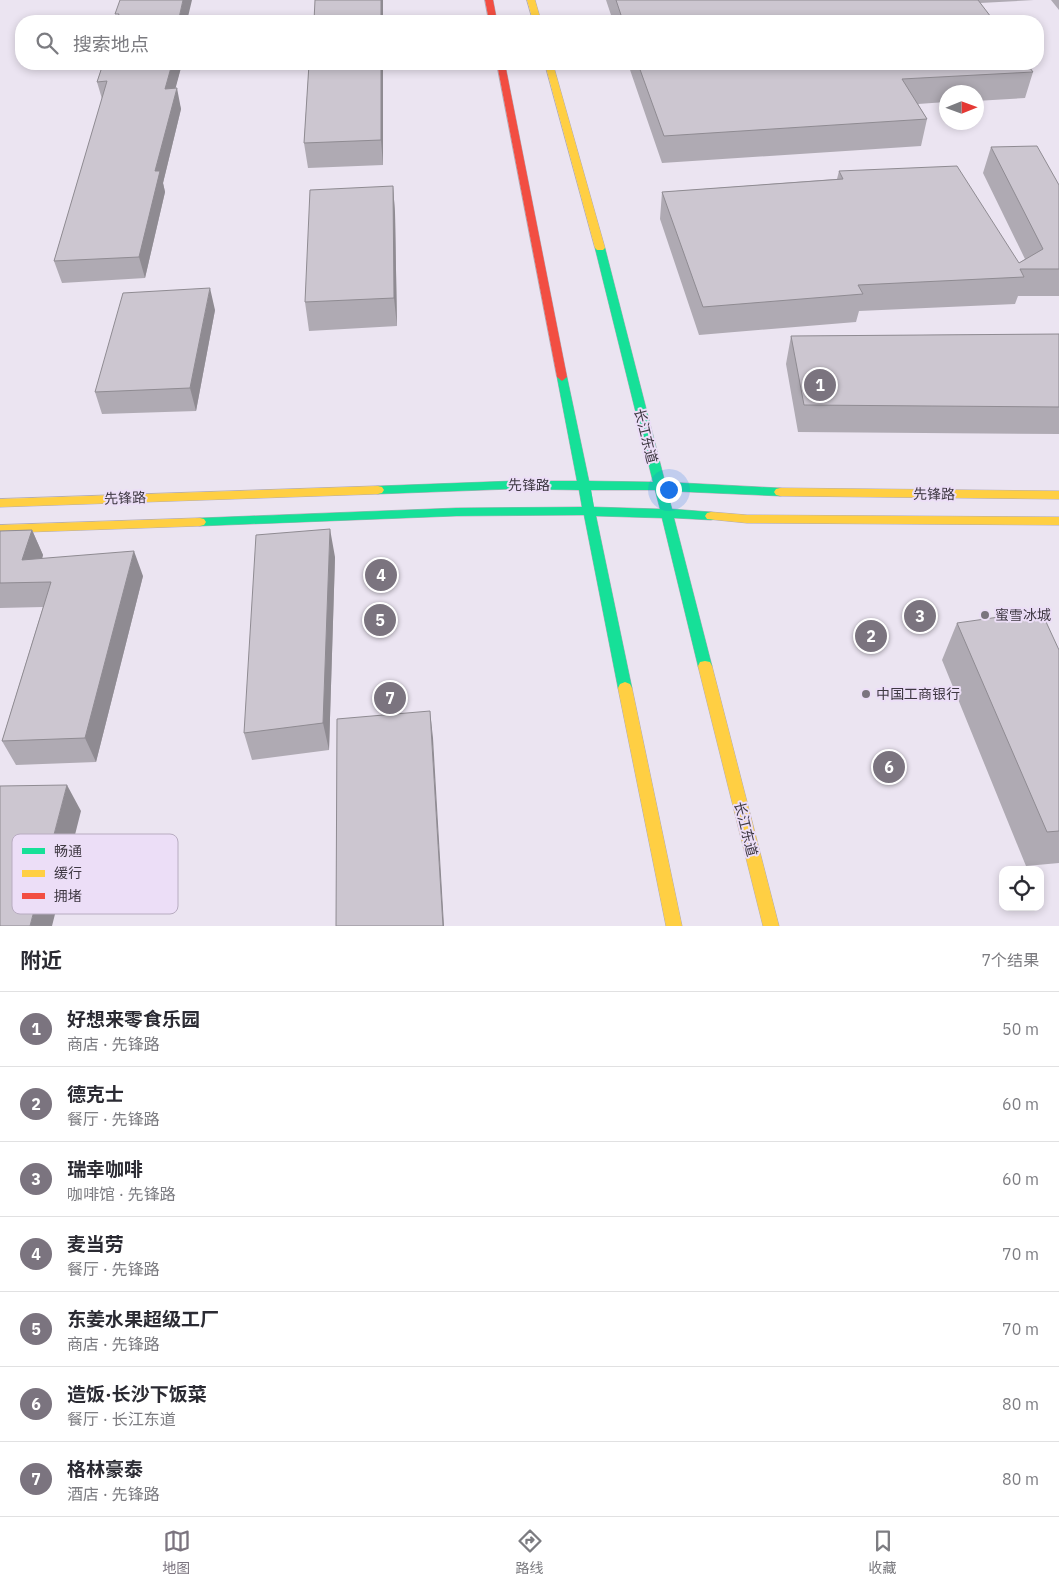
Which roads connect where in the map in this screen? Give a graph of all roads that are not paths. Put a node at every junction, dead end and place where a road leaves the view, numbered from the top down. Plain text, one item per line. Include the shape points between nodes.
1 (489, 0) edge
2 (531, 0) edge
3 (492, 15) edge
4 (535, 15) edge
5 (502, 70) edge
6 (551, 70) edge
7 (583, 485) junction
8 (659, 486) junction
9 (1059, 495) edge
10 (0, 502) edge
11 (588, 511) junction
12 (666, 513) junction
13 (1059, 521) edge
14 (0, 529) edge
15 (674, 926) edge
16 (770, 926) edge

1 - 3 main road
2 - 4 main road
5 - 7 main road
6 - 8 main road, 长江东道 via 590,208
7 - 8 main road, 先锋路
7 - 10 main road, 先锋路
7 - 11 main road
8 - 9 main road, 先锋路 via 736,491
8 - 12 main road, 长江东道
11 - 12 main road
11 - 14 main road via 516,510
11 - 15 main road
12 - 13 main road via 747,519
12 - 16 main road, 长江东道

